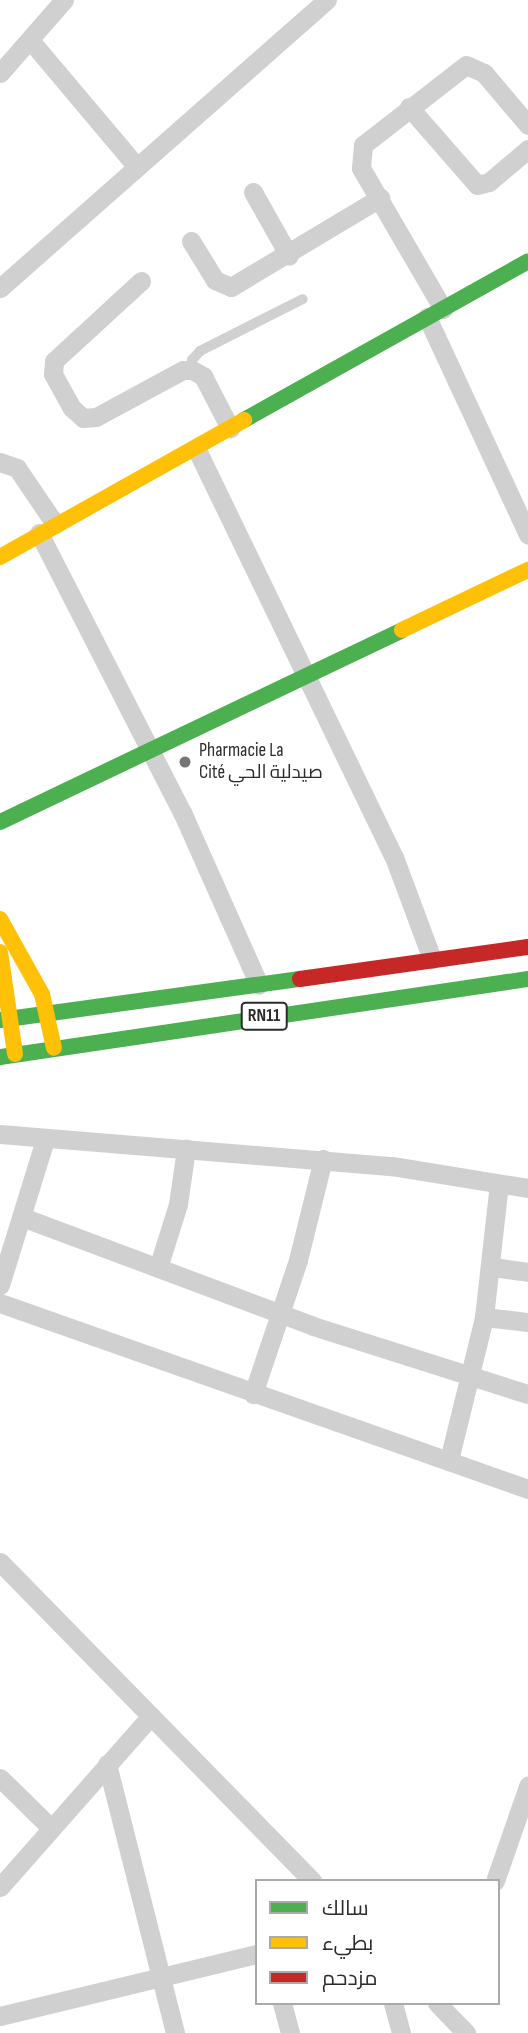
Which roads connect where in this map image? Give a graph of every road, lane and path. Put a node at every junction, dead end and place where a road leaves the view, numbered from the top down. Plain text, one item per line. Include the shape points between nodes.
1 (327, 0) edge
2 (57, 2) edge
3 (30, 40) junction
4 (0, 73) edge
5 (409, 107) junction
6 (528, 125) edge
7 (528, 149) edge
8 (136, 166) junction
9 (253, 192) dead end
10 (380, 198) junction
11 (191, 242) dead end
12 (289, 256) junction
13 (528, 261) edge
14 (141, 281) dead end
15 (0, 288) edge
16 (303, 299) dead end
17 (435, 313) junction
18 (192, 370) junction
19 (230, 428) junction
20 (196, 448) junction
21 (0, 462) edge
22 (47, 528) junction
23 (528, 535) edge
24 (0, 557) edge
25 (528, 570) edge
26 (307, 675) junction
27 (150, 751) junction
28 (0, 822) edge
29 (2, 936) edge
30 (528, 947) edge
31 (432, 959) junction
32 (528, 979) edge
33 (259, 985) junction
34 (48, 1013) junction
35 (6, 1019) edge
36 (54, 1048) junction
37 (8, 1056) edge
38 (0, 1134) edge
39 (45, 1140) junction
40 (186, 1150) junction
41 (323, 1159) junction
42 (499, 1184) junction
43 (528, 1188) edge
44 (22, 1217) junction
45 (493, 1267) junction
46 (158, 1268) junction
47 (528, 1272) edge
48 (0, 1285) edge
49 (0, 1303) edge
50 (280, 1315) junction
51 (484, 1317) junction
52 (528, 1322) edge
53 (470, 1378) junction
54 (253, 1394) junction
55 (528, 1394) edge
56 (449, 1460) junction
57 (528, 1489) edge
58 (0, 1562) edge
59 (151, 1716) junction
60 (107, 1765) junction
61 (0, 1779) edge
62 (528, 1786) edge
63 (50, 1827) junction
64 (3, 1878) edge
65 (311, 1879) edge
66 (496, 1879) edge
67 (255, 1954) edge
68 (162, 1977) junction
69 (283, 2005) edge
70 (394, 2005) edge
71 (443, 2006) edge
72 (0, 2016) edge
73 (174, 2033) edge
74 (290, 2033) edge
75 (401, 2033) edge
76 (466, 2033) edge

1 - 8 street
2 - 3 street
3 - 4 street
3 - 8 street
5 - 6 street via 466,65 484,73
5 - 7 street via 477,185 489,181
5 - 10 street via 370,138 360,152 361,168
8 - 15 street
9 - 12 street
10 - 12 street
10 - 17 street
11 - 12 street via 215,280 226,287
13 - 17 main road
14 - 18 street via 59,354 52,368 55,380 77,415 90,418 183,370
16 - 18 lane via 200,351 192,360
17 - 19 main road
17 - 23 street
18 - 19 street via 203,376
19 - 20 main road
20 - 22 main road
20 - 26 street
21 - 22 street via 17,468
22 - 24 main road
22 - 27 street
25 - 26 main road
26 - 27 main road
26 - 31 street via 394,857
27 - 28 main road
27 - 33 street via 216,882
29 - 34 main road
29 - 35 main road
30 - 31 main road, RN11
31 - 33 main road, RN11
32 - 36 main road, RN11
33 - 34 main road, RN11
34 - 35 main road, RN11
34 - 36 main road
35 - 37 main road
36 - 37 main road, RN11
38 - 39 street
39 - 40 street
39 - 44 street
40 - 41 street
40 - 46 street via 178,1204
41 - 42 street
41 - 50 street
42 - 43 street
42 - 45 street
44 - 46 street
44 - 48 street
45 - 47 street
45 - 51 street
46 - 50 street
49 - 54 street
50 - 53 street
50 - 54 street
51 - 52 street
51 - 53 street
53 - 55 street
53 - 56 street
54 - 56 street
56 - 57 street
58 - 59 street
59 - 60 street
59 - 65 street
60 - 63 street
60 - 68 street
61 - 63 street
62 - 66 street
63 - 64 street
67 - 68 street
68 - 72 street
68 - 73 street
69 - 74 street
70 - 75 street
71 - 76 street

